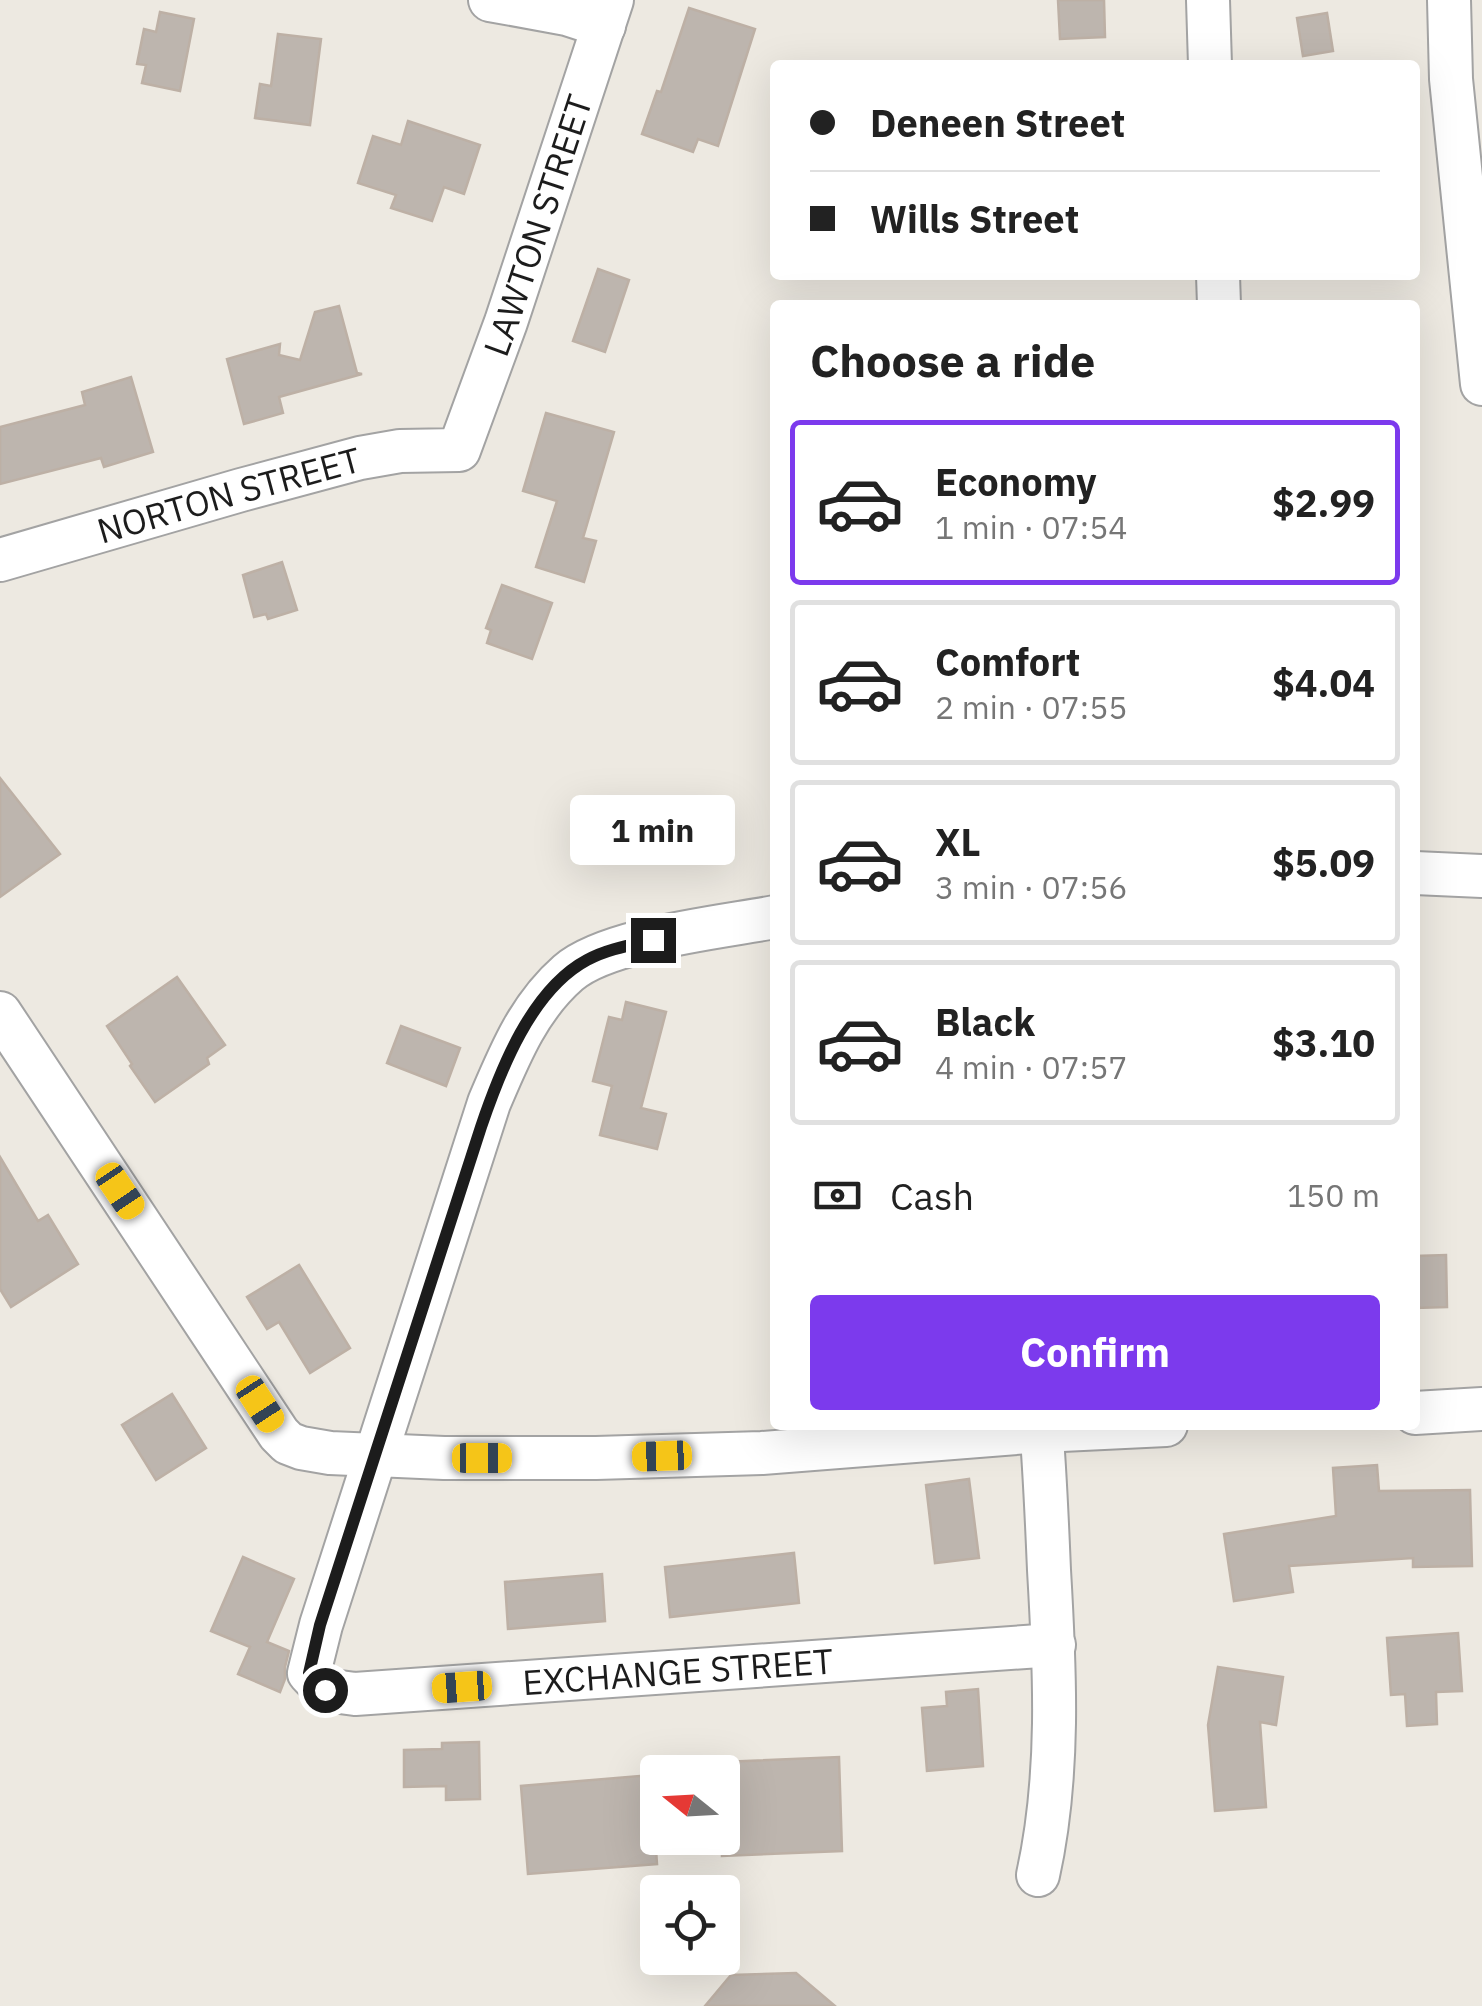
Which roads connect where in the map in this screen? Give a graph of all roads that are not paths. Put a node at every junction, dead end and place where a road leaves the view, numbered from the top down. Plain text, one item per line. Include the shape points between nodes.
1 (490, 0) edge
2 (1208, 0) edge
3 (1448, 0) edge
4 (608, 13) edge
5 (1210, 60) edge
6 (1482, 384) edge
7 (459, 450) joint
8 (0, 560) edge
9 (1420, 873) edge
10 (1482, 876) edge
11 (770, 918) edge
12 (0, 1013) edge
13 (1482, 1409) edge
14 (1420, 1412) edge
15 (1018, 1430) edge
16 (1041, 1430) edge
17 (376, 1456) junction
18 (1054, 1645) junction
19 (1038, 1875) dead end

1 - 4 street via 567,14
2 - 5 street
3 - 6 street
4 - 7 street, LAWTON STREET
7 - 8 street, NORTON STREET via 360,458
9 - 10 street
11 - 17 street via 602,953 568,972 540,1003 489,1104
12 - 17 street via 280,1434 301,1448
13 - 14 street
15 - 17 street via 762,1452
16 - 18 street
17 - 18 street, EXCHANGE STREET via 309,1673 325,1690 355,1694
18 - 19 street via 1052,1778

